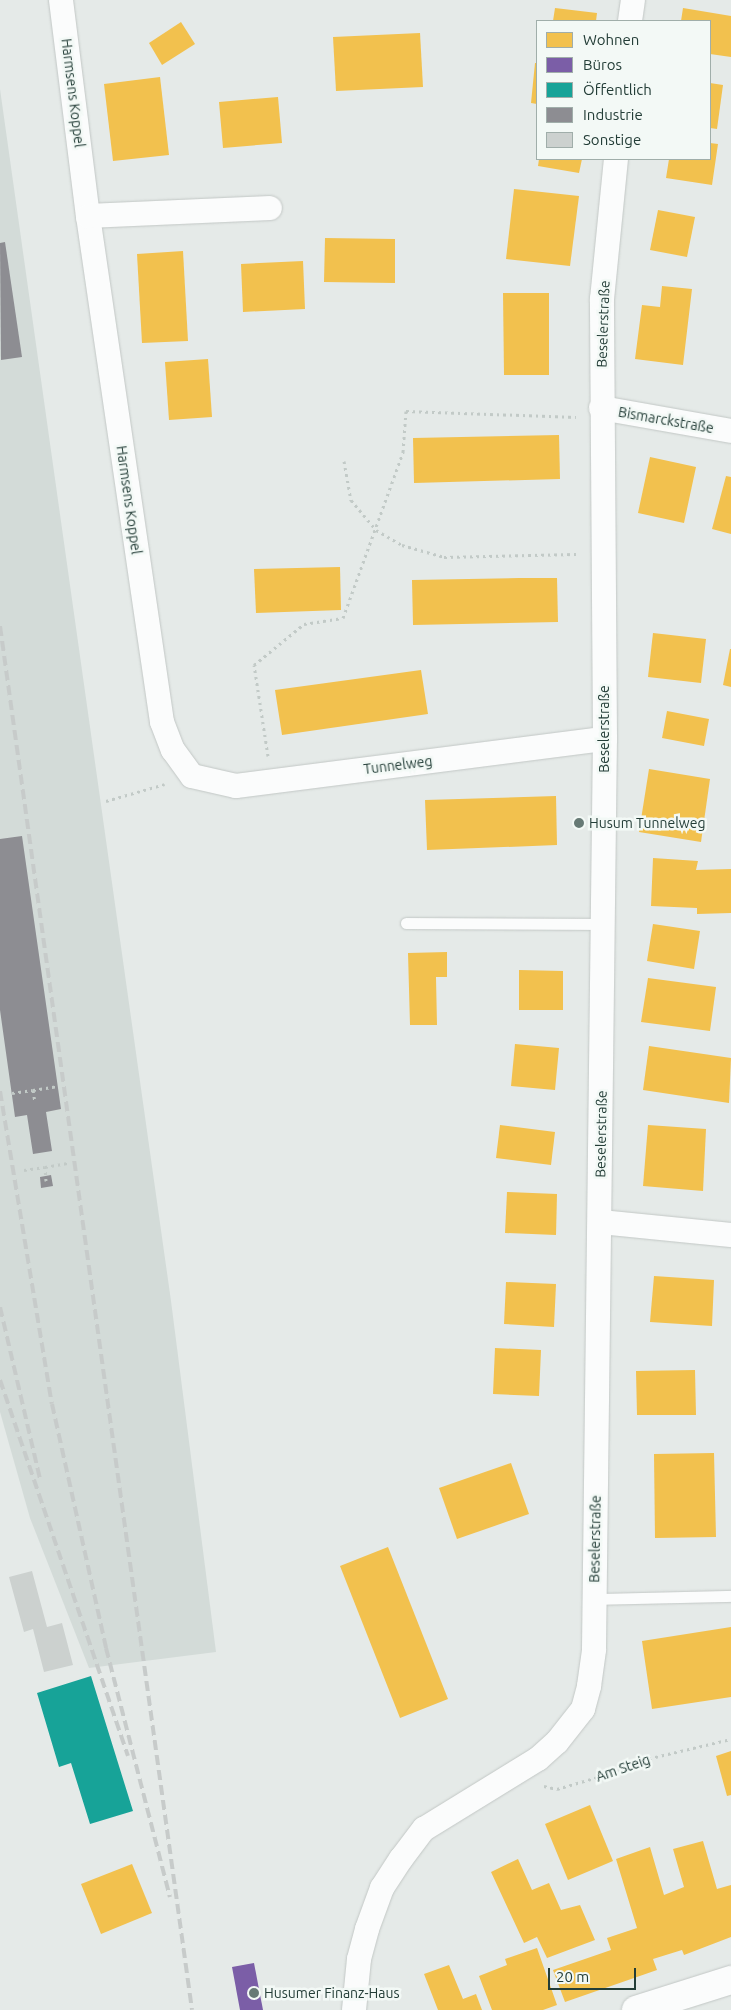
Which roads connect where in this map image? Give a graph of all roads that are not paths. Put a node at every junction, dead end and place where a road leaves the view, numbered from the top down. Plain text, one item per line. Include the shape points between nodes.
1 (61, 0) edge
2 (633, 0) edge
3 (630, 20) edge
4 (616, 160) edge
5 (270, 208) dead end
6 (88, 216) junction
7 (601, 408) junction
8 (731, 432) edge
9 (605, 739) junction
10 (192, 776) joint
11 (406, 923) dead end
12 (603, 924) junction
13 (600, 1222) junction
14 (731, 1234) edge
15 (731, 1596) edge
16 (595, 1598) junction
17 (731, 1980) edge
18 (354, 2010) edge
19 (636, 2010) edge

1 - 6 street, Harmsens Koppel
2 - 3 street
4 - 7 street, Beselerstraße via 602,299
5 - 6 street
6 - 10 street, Harmsens Koppel via 162,722 173,750
7 - 8 street, Bismarckstraße
7 - 9 street, Beselerstraße
9 - 10 street, Tunnelweg via 228,786
9 - 12 street, Beselerstraße
11 - 12 lane
12 - 13 street, Beselerstraße
13 - 14 street
13 - 16 street, Beselerstraße
15 - 16 lane
16 - 18 street, Beselerstraße via 594,1649 583,1709 557,1742 518,1772 424,1829 401,1859 382,1888 367,1929 359,1959
17 - 19 street

